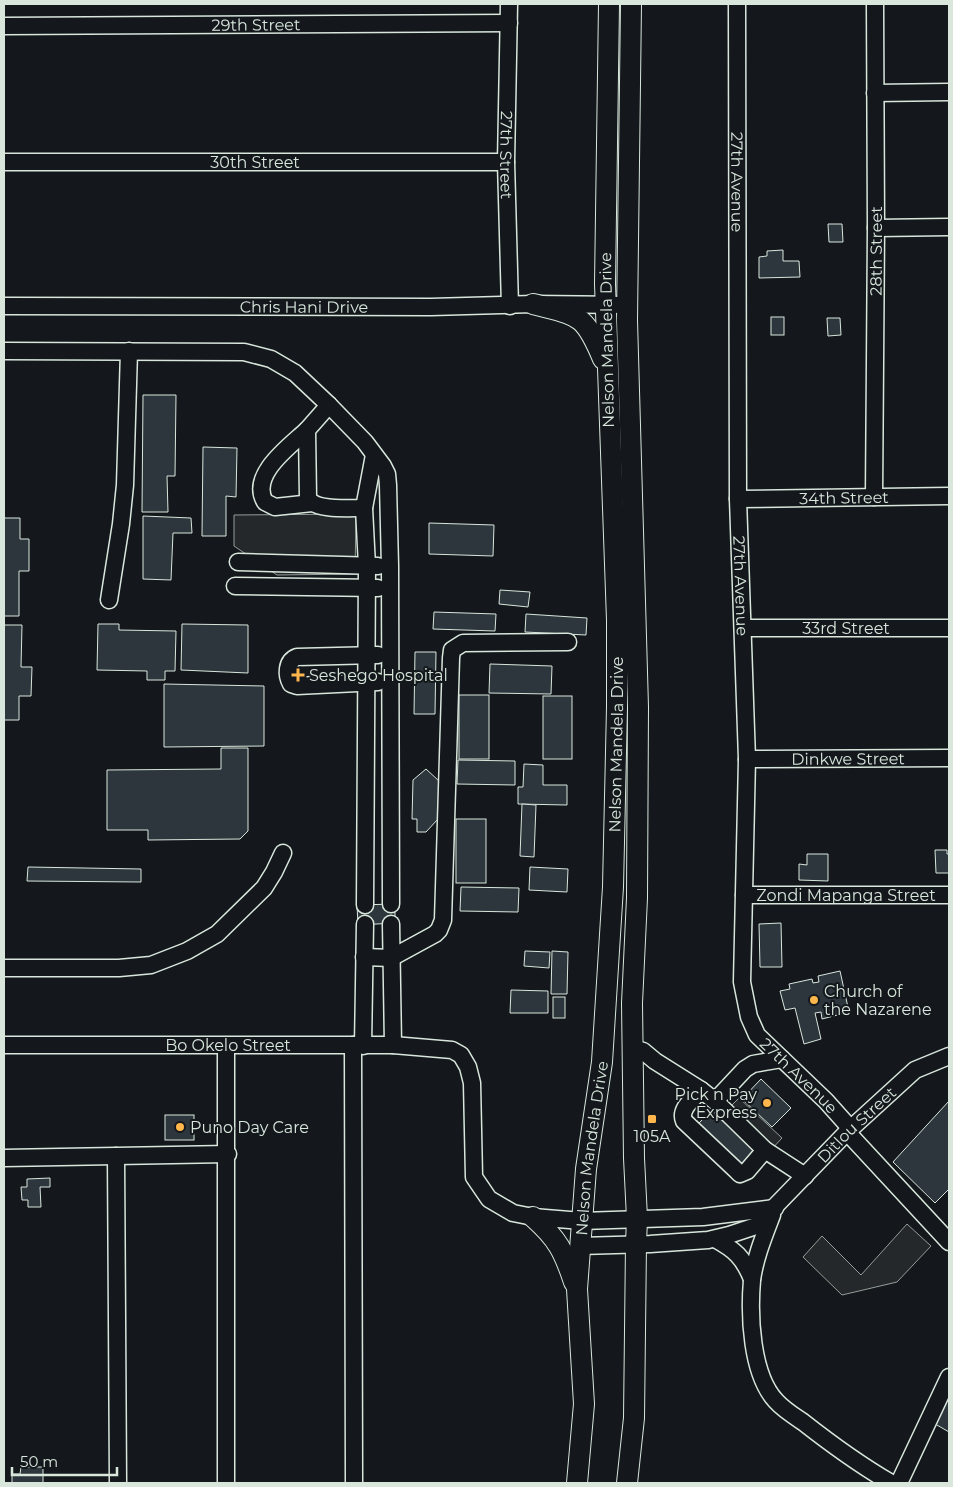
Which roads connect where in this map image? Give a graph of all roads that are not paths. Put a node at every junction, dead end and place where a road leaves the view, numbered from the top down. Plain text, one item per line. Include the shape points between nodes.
1 (509, 4) edge
2 (609, 4) edge
3 (631, 4) edge
4 (737, 4) edge
5 (875, 4) edge
6 (509, 23) junction
7 (4, 26) edge
8 (949, 92) edge
9 (875, 93) junction
10 (4, 162) edge
11 (506, 162) junction
12 (949, 226) edge
13 (876, 228) junction
14 (533, 304) junction
15 (605, 305) junction
16 (627, 305) junction
17 (4, 306) edge
18 (510, 306) junction
19 (4, 350) edge
20 (129, 351) junction
21 (607, 370) junction
22 (329, 405) junction
23 (307, 430) junction
24 (374, 455) junction
25 (949, 496) edge
26 (874, 497) junction
27 (738, 499) junction
28 (312, 503) junction
29 (364, 508) junction
30 (238, 562) dead end
31 (368, 566) junction
32 (390, 566) junction
33 (235, 586) dead end
34 (367, 588) junction
35 (390, 588) junction
36 (109, 600) dead end
37 (744, 628) junction
38 (949, 628) edge
39 (568, 642) dead end
40 (367, 655) junction
41 (390, 655) junction
42 (367, 682) junction
43 (390, 682) junction
44 (949, 758) edge
45 (747, 759) junction
46 (283, 854) dead end
47 (744, 895) junction
48 (949, 895) edge
49 (390, 904) dead end
50 (365, 905) dead end
51 (365, 924) dead end
52 (391, 924) dead end
53 (364, 957) junction
54 (392, 958) junction
55 (4, 968) edge
56 (4, 1045) edge
57 (393, 1045) junction
58 (226, 1046) junction
59 (358, 1046) junction
60 (633, 1048) junction
61 (949, 1056) edge
62 (782, 1059) junction
63 (701, 1090) junction
64 (715, 1101) junction
65 (849, 1130) junction
66 (765, 1150) junction
67 (228, 1154) junction
68 (116, 1156) junction
69 (4, 1158) edge
70 (805, 1176) junction
71 (775, 1208) junction
72 (533, 1217) junction
73 (637, 1218) junction
74 (582, 1221) junction
75 (714, 1239) junction
76 (949, 1242) edge
77 (636, 1244) junction
78 (580, 1246) junction
79 (752, 1279) junction
80 (577, 1289) junction
81 (949, 1378) edge
82 (118, 1483) edge
83 (226, 1483) edge
84 (354, 1483) edge
85 (577, 1483) edge
86 (627, 1483) edge
87 (891, 1483) edge
88 (899, 1483) edge

1 - 6 street, 27th Street
2 - 15 main road, Nelson Mandela Drive
3 - 16 main road, Nelson Mandela Drive
4 - 27 street, 27th Avenue
5 - 9 street, 28th Street
6 - 7 street, 29th Street
6 - 11 street, 27th Street
8 - 9 street
9 - 13 street, 28th Street
10 - 11 street, 30th Street
11 - 18 street, 27th Street
12 - 13 street
13 - 26 street, 28th Street
14 - 15 street, Chris Hani Drive
14 - 18 street, Chris Hani Drive
14 - 21 main road via 572,315 584,322
15 - 16 street, Chris Hani Drive
15 - 21 main road, Nelson Mandela Drive
16 - 60 main road, Nelson Mandela Drive via 638,707
17 - 18 street, Chris Hani Drive
19 - 20 street
20 - 22 street via 244,352 260,355 295,373
20 - 36 street via 125,485
21 - 74 main road, Nelson Mandela Drive via 617,620 613,887 602,1062 592,1120
22 - 23 street
22 - 24 street
23 - 28 street via 307,493
23 - 28 street via 272,463 261,491 265,502 275,507
24 - 29 street
24 - 32 street via 387,474
25 - 26 street, 34th Street
26 - 27 street, 34th Street
27 - 37 street, 27th Avenue
28 - 29 street via 322,507
29 - 31 street
30 - 31 street
31 - 32 street
31 - 34 street
32 - 35 street
33 - 34 street
34 - 35 street
34 - 40 street
35 - 41 street
37 - 38 street, 33rd Street
37 - 45 street, 27th Avenue
39 - 54 street via 463,643 452,650 443,920 435,934
40 - 41 street
40 - 42 street
40 - 42 street via 297,657 288,664 289,680 297,686
41 - 43 street
42 - 43 street
42 - 50 street
43 - 49 street
44 - 45 street, Dinkwe Street
45 - 47 street, 27th Avenue
46 - 55 street via 264,888 217,934 188,951 143,966
47 - 48 street, Zondi Mapanga Street
47 - 62 street, 27th Avenue via 742,982 745,1002 757,1035
51 - 53 street
52 - 54 street
53 - 54 street
53 - 59 street
54 - 57 street
56 - 58 street, Bo Okelo Street
57 - 59 street, Bo Okelo Street
57 - 72 street, Bo Okelo Street via 452,1050 461,1055 472,1083 474,1177 490,1199 513,1213
58 - 59 street, Bo Okelo Street
58 - 67 street
59 - 84 street
60 - 63 street via 643,1051
60 - 73 main road, Nelson Mandela Drive
61 - 65 street, Ditlou Street via 915,1070
62 - 64 street via 753,1064 745,1069
62 - 65 street, 27th Avenue
63 - 64 street
63 - 66 street via 682,1112 684,1121 740,1174 747,1171
64 - 66 street
65 - 70 street, Ditlou Street
65 - 76 street, 27th Avenue
66 - 70 street
67 - 68 street
67 - 83 street
68 - 69 street
68 - 82 street
70 - 71 street, Ditlou Street
71 - 73 street via 703,1217
71 - 75 street, Ditlou Street via 756,1226
71 - 79 street via 760,1244
72 - 74 street
72 - 80 main road via 562,1249
73 - 74 street
73 - 77 main road, Nelson Mandela Drive
74 - 78 main road, Nelson Mandela Drive
75 - 77 street, Ditlou Street
75 - 79 street via 742,1258
77 - 78 street, Ditlou Street
77 - 86 main road, Nelson Mandela Drive via 634,1418
78 - 80 main road, Nelson Mandela Drive
79 - 87 street via 755,1357 775,1401 834,1446
80 - 85 main road, Nelson Mandela Drive via 584,1404
81 - 88 street

